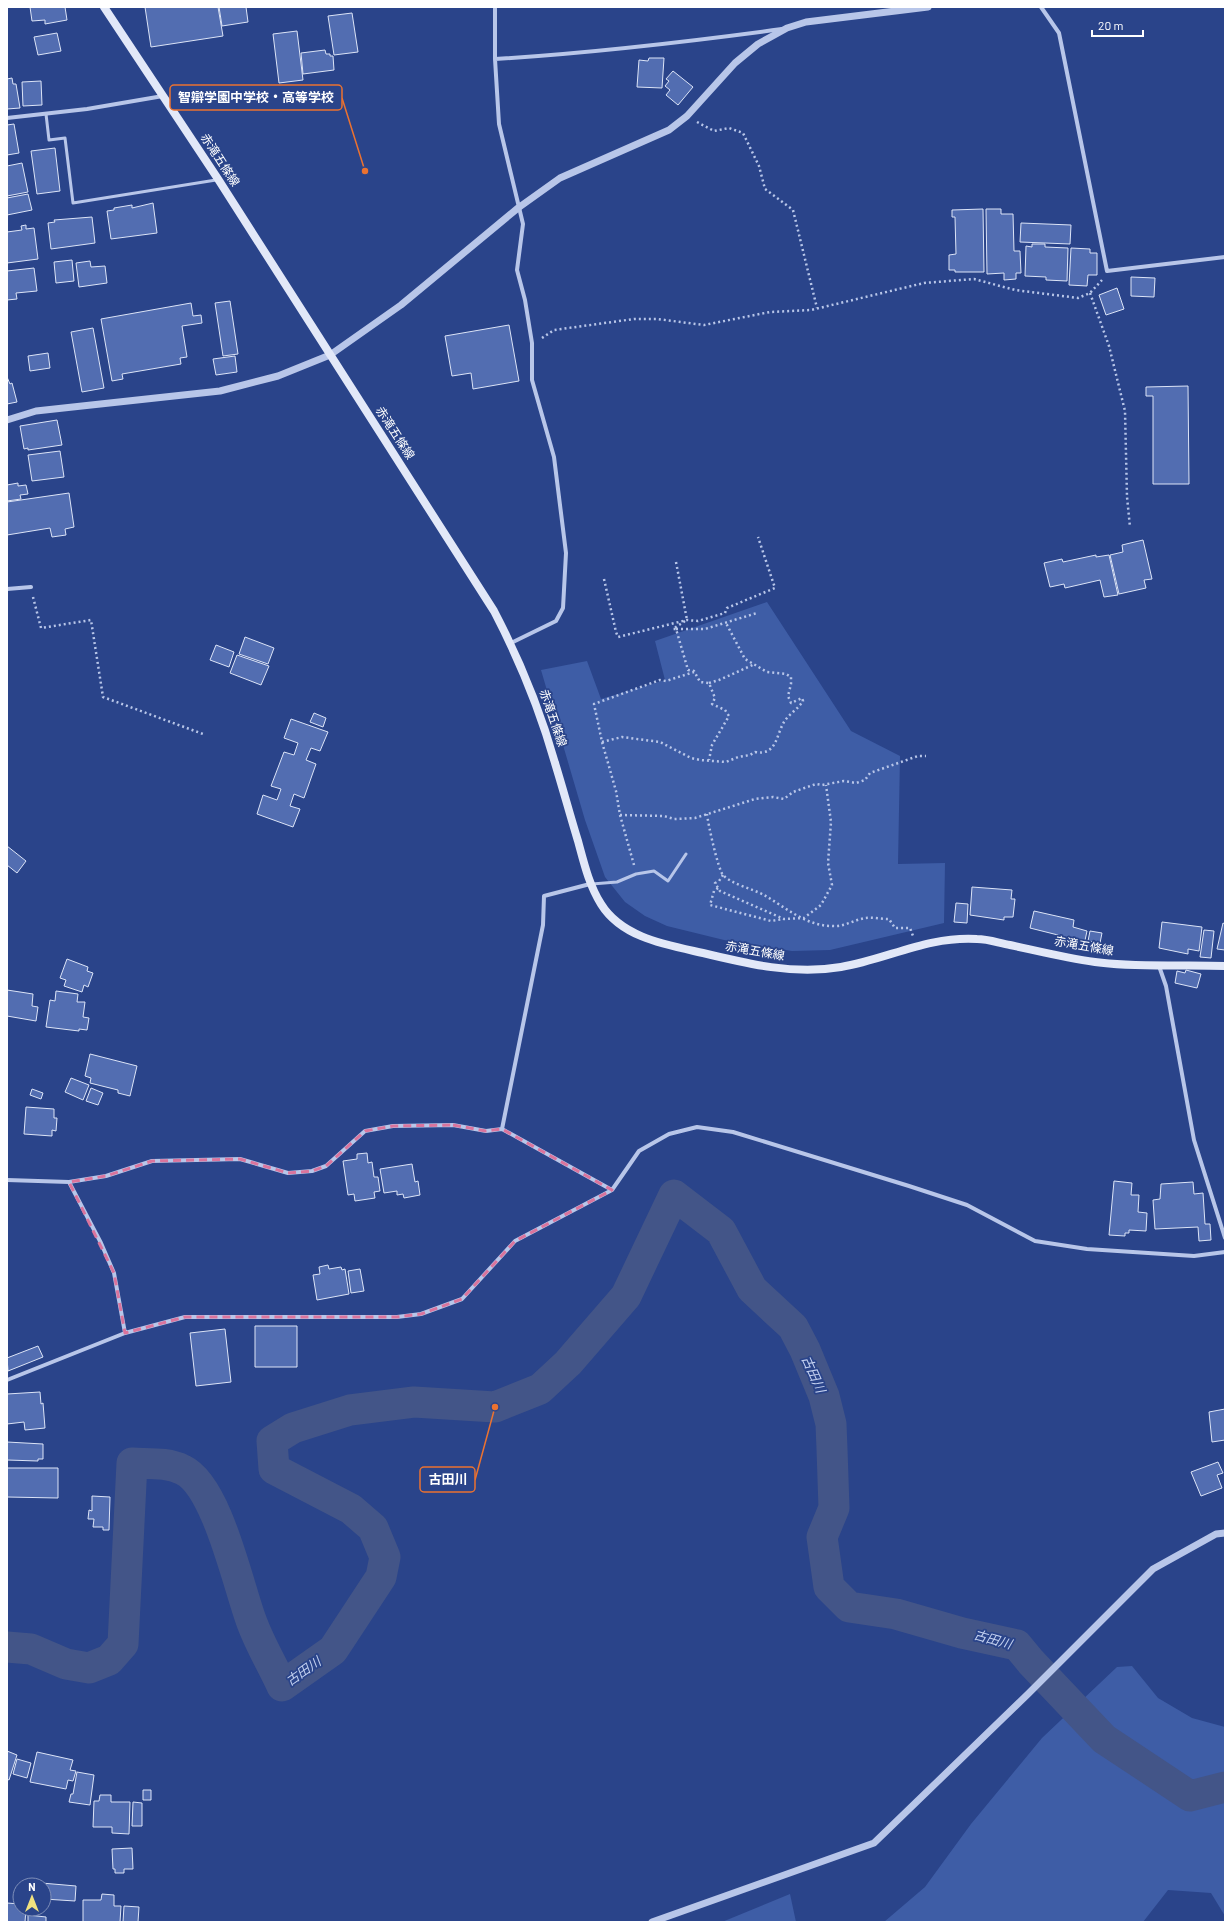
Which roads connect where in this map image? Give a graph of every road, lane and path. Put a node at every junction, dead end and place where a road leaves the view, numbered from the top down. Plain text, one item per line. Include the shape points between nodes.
1 (104, 7) edge
2 (495, 7) edge
3 (928, 7) edge
4 (1041, 7) edge
5 (787, 28) junction
6 (494, 59) junction
7 (164, 96) junction
8 (46, 114) junction
9 (686, 116) junction
10 (7, 118) edge
11 (218, 180) junction
12 (518, 208) junction
13 (1225, 257) edge
14 (1107, 270) junction
15 (1090, 293) junction
16 (817, 308) junction
17 (532, 343) junction
18 (330, 355) junction
19 (7, 420) edge
20 (1130, 527) dead end
21 (758, 537) dead end
22 (676, 562) dead end
23 (604, 579) dead end
24 (31, 587) joint
25 (7, 589) edge
26 (757, 612) dead end
27 (687, 620) junction
28 (726, 622) junction
29 (676, 629) junction
30 (511, 643) junction
31 (755, 664) junction
32 (694, 672) junction
33 (709, 683) junction
34 (203, 734) dead end
35 (602, 742) junction
36 (926, 756) dead end
37 (709, 760) junction
38 (826, 784) junction
39 (707, 814) junction
40 (620, 815) junction
41 (686, 854) dead end
42 (636, 874) junction
43 (723, 875) junction
44 (590, 884) junction
45 (718, 888) junction
46 (804, 918) junction
47 (784, 919) junction
48 (918, 946) junction
49 (1159, 966) junction
50 (1225, 966) edge
51 (502, 1129) junction
52 (7, 1180) edge
53 (69, 1182) junction
54 (612, 1190) junction
55 (1225, 1238) edge
56 (1225, 1252) edge
57 (125, 1333) junction
58 (7, 1380) edge
59 (1225, 1533) edge
60 (652, 1922) edge

1 - 7 main road, 赤滝五條線
2 - 6 street
3 - 5 street via 806,22
4 - 14 street via 1059,33
5 - 6 street via 638,48
5 - 9 street via 758,44 735,63
6 - 12 street via 498,124
7 - 8 street
7 - 11 main road, 赤滝五條線
8 - 10 street
8 - 11 lane via 49,140 65,138 73,203
9 - 12 street via 669,130 560,178
9 - 16 path via 714,131 729,128 743,133 759,166 765,189 793,210
11 - 18 main road, 赤滝五條線
12 - 17 street via 523,224 517,270
12 - 18 street via 401,305
13 - 14 street
14 - 15 path
15 - 16 path via 1078,298 1015,290 974,279 924,283
15 - 20 path via 1109,346 1125,411
16 - 17 path via 770,312 704,325 657,318 634,319 554,330
17 - 30 street via 532,380 554,457 566,553 565,594 563,608 556,621
18 - 19 street via 278,376 220,391 36,411
18 - 30 main road, 赤滝五條線 via 475,579
21 - 27 path via 775,588 727,608 725,613 698,621
22 - 27 path
23 - 27 path via 618,637
24 - 25 street
24 - 34 path via 42,628 91,620 103,697
26 - 28 path
27 - 29 path via 673,628
28 - 29 path via 704,629
28 - 31 path via 745,658
29 - 32 path via 688,670
30 - 44 main road, 赤滝五條線 via 549,743
31 - 33 path
31 - 37 path via 767,672 791,677 792,684 788,696 790,703 802,698 803,701 783,723 780,735 770,750 763,754 755,752 726,762
32 - 33 path via 700,682
32 - 35 path via 666,681 660,680 594,704
33 - 37 path via 715,698 712,704 725,710 729,716 712,745
35 - 37 path via 622,737 660,742 691,758
35 - 40 path
36 - 38 path via 918,756 870,773 865,780 856,783 844,781
38 - 39 path via 816,784 793,792 784,799 756,799
38 - 46 path via 832,822 828,864 832,885 821,905
39 - 40 path via 695,818 674,819 664,816
39 - 43 path
40 - 42 path
41 - 42 lane via 668,882 654,871
42 - 44 lane via 617,882
43 - 45 path via 715,883
43 - 46 path via 765,895
44 - 48 main road, 赤滝五條線 via 602,906 616,921 640,936 747,964 812,970 839,968
44 - 51 street via 544,896 543,925
45 - 47 path via 732,897
45 - 47 path via 714,891 710,905 771,921
46 - 47 path
46 - 48 path via 831,927 866,918 889,919 895,928 910,928
48 - 49 main road, 赤滝五條線 via 936,940 979,938 1094,962
49 - 50 main road, 赤滝五條線
49 - 55 street via 1166,986 1194,1140
51 - 53 street via 486,1131 453,1125 393,1126 365,1131 326,1166 312,1172 288,1173 240,1160 152,1162 106,1176
51 - 54 street
52 - 53 street
53 - 57 street via 114,1273
54 - 56 street via 639,1151 669,1134 697,1127 733,1132 916,1188 967,1206 1035,1241 1087,1249 1194,1256
54 - 57 street via 515,1241 462,1298 421,1314 397,1317 186,1317
57 - 58 street
59 - 60 street via 1216,1534 1153,1569 874,1843

